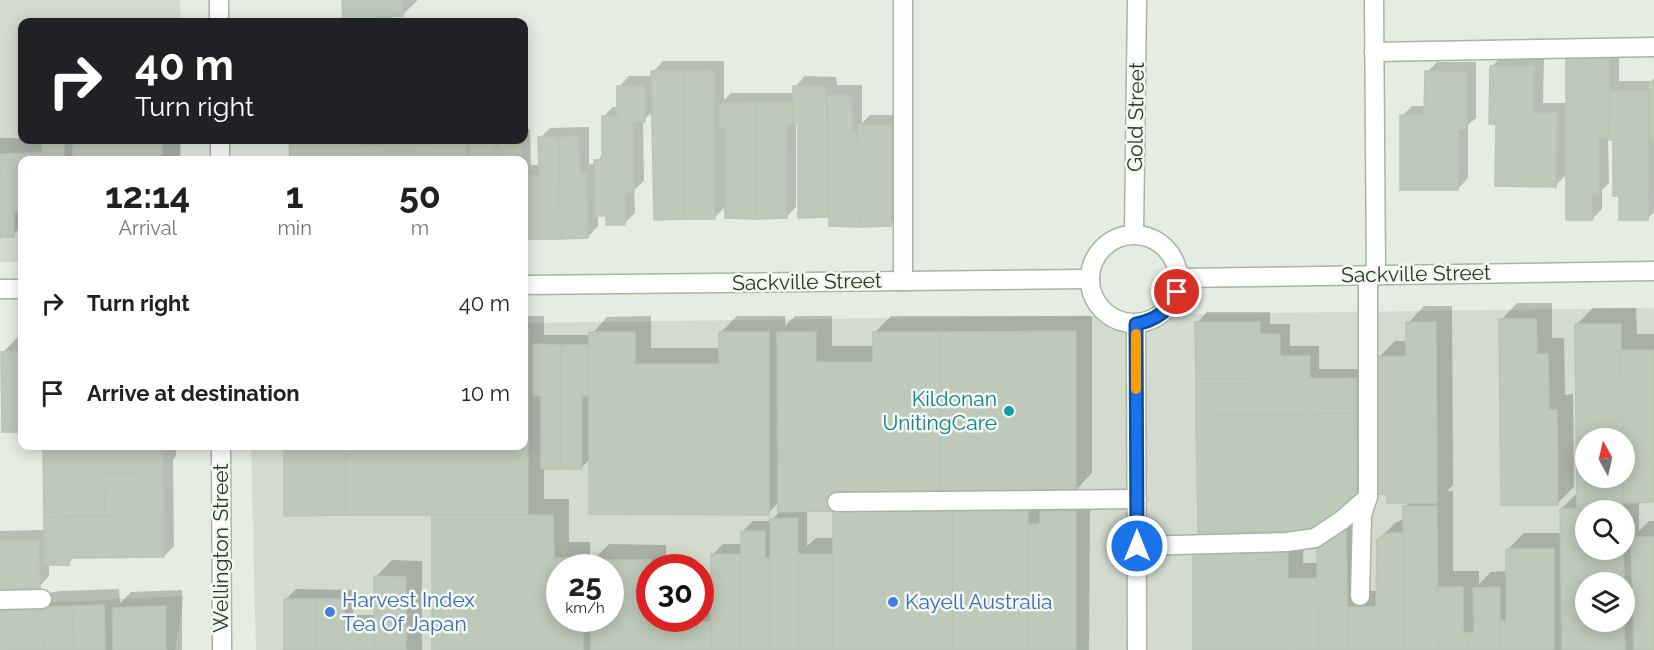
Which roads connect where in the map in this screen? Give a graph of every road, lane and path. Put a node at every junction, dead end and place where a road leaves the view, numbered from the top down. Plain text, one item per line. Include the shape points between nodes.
1 (219, 0) edge
2 (903, 0) edge
3 (1137, 0) edge
4 (1374, 0) edge
5 (219, 18) edge
6 (1654, 47) edge
7 (1374, 52) junction
8 (1134, 234) junction
9 (1654, 271) edge
10 (1372, 275) junction
11 (1179, 278) junction
12 (1090, 279) junction
13 (903, 281) junction
14 (528, 285) edge
15 (0, 289) edge
16 (18, 289) edge
17 (1136, 324) junction
18 (221, 450) edge
19 (1368, 496) junction
20 (1137, 499) junction
21 (837, 502) dead end
22 (1137, 546) junction
23 (1360, 596) dead end
24 (42, 599) dead end
25 (0, 600) edge
26 (222, 650) edge
27 (1137, 650) edge

1 - 5 street
2 - 13 street
3 - 8 street, Gold Street
4 - 7 street
6 - 7 street
7 - 10 street
8 - 11 street via 1148,236 1170,252
8 - 12 street via 1108,243 1092,265
9 - 10 street, Sackville Street
10 - 11 street, Sackville Street
10 - 19 street
11 - 17 street via 1171,304 1150,321
12 - 13 street, Sackville Street
12 - 17 street via 1092,293 1103,310 1122,322
13 - 14 street, Sackville Street
15 - 16 street
17 - 20 street
18 - 26 street, Wellington Street
19 - 22 street via 1315,538
19 - 23 street via 1362,515
20 - 21 street
20 - 22 street
22 - 27 street
24 - 25 street

